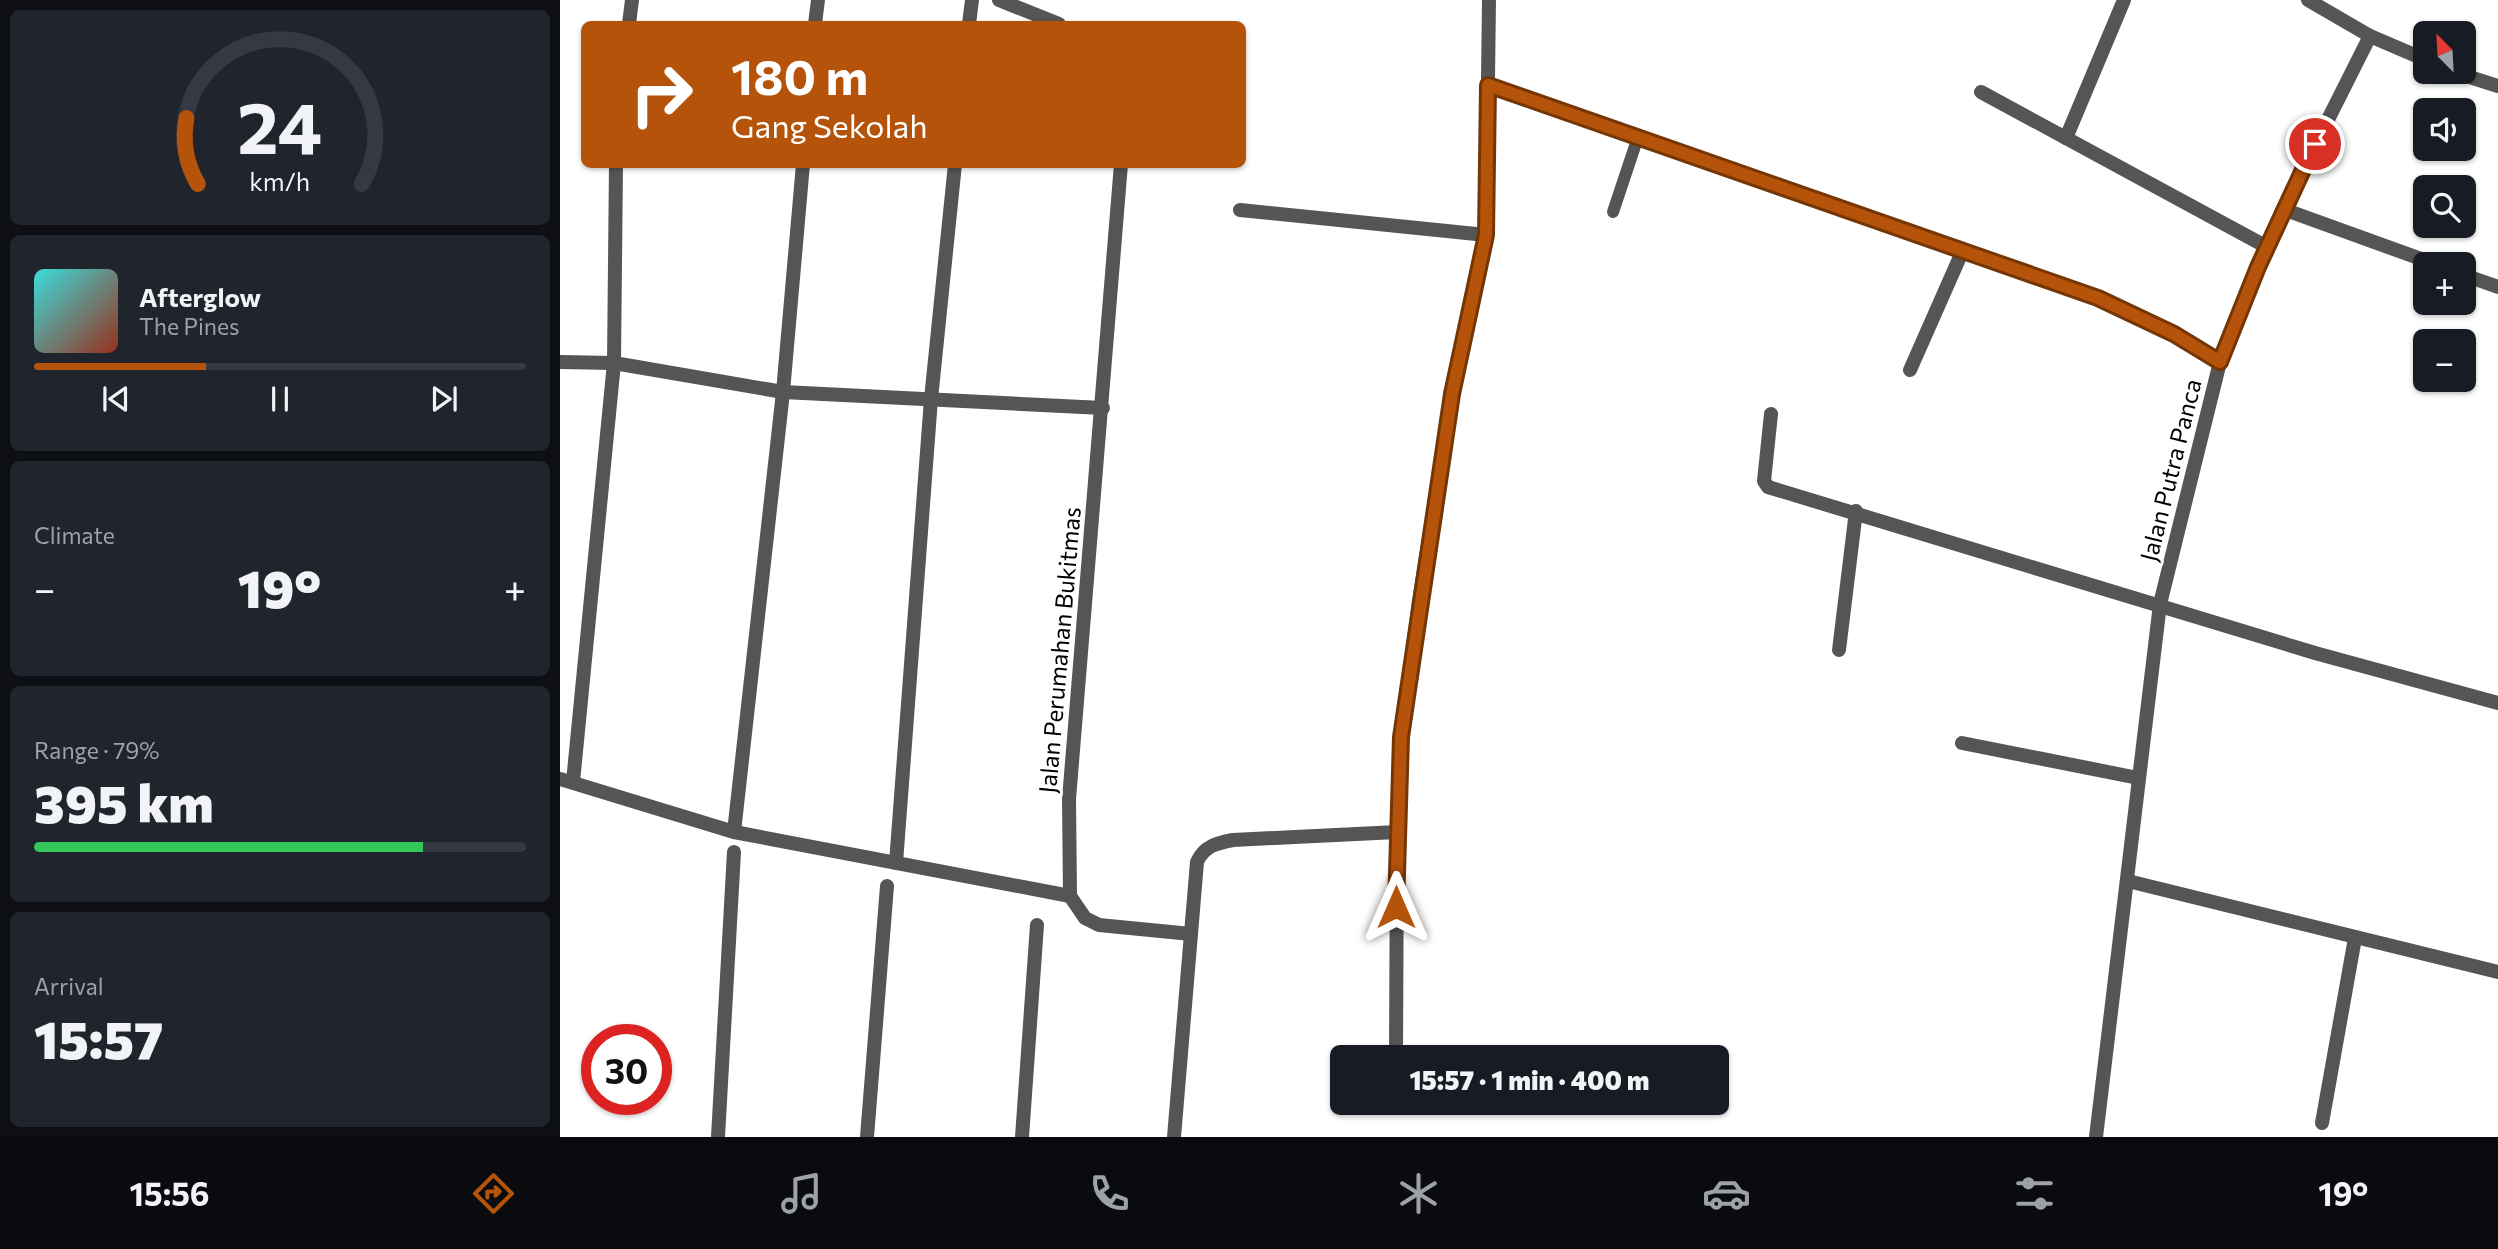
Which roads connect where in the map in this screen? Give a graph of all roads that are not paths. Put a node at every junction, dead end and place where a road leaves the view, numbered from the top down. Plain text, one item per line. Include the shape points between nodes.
1 (632, 0) edge
2 (818, 0) edge
3 (972, 0) edge
4 (999, 0) edge
5 (1489, 0) edge
6 (2124, 0) edge
7 (2308, 0) edge
8 (629, 21) edge
9 (816, 21) edge
10 (969, 21) edge
11 (1052, 21) edge
12 (2370, 36) junction
13 (2413, 54) edge
14 (2476, 79) edge
15 (1488, 85) junction
16 (2498, 86) edge
17 (1981, 92) dead end
18 (1638, 137) junction
19 (2066, 138) junction
20 (615, 168) edge
21 (803, 168) edge
22 (955, 168) edge
23 (1121, 168) edge
24 (1240, 209) dead end
25 (2283, 209) junction
26 (1613, 212) dead end
27 (1486, 235) junction
28 (2267, 247) junction
29 (1963, 250) junction
30 (2413, 256) edge
31 (2476, 279) edge
32 (2498, 287) edge
33 (560, 362) edge
34 (2220, 362) junction
35 (614, 363) junction
36 (1910, 370) dead end
37 (783, 392) junction
38 (930, 399) junction
39 (1104, 408) junction
40 (1771, 414) dead end
41 (1856, 511) junction
42 (2160, 604) junction
43 (1839, 650) dead end
44 (2498, 703) edge
45 (1962, 743) dead end
46 (2138, 778) junction
47 (566, 781) edge
48 (734, 832) junction
49 (1397, 832) junction
50 (734, 852) dead end
51 (896, 863) junction
52 (2128, 881) junction
53 (887, 886) dead end
54 (1070, 896) junction
55 (1037, 925) dead end
56 (1191, 933) junction
57 (2355, 938) junction
58 (2498, 972) edge
59 (1396, 1045) edge
60 (2322, 1123) dead end
61 (718, 1137) edge
62 (867, 1137) edge
63 (1023, 1137) edge
64 (1174, 1137) edge
65 (2096, 1137) edge

1 - 8 street
2 - 9 street
3 - 10 street
4 - 11 street
5 - 15 street
6 - 19 street
7 - 12 street
12 - 13 street
12 - 25 street, Jalan Putra Panca
14 - 16 street
15 - 18 street
15 - 27 street
17 - 19 street
18 - 26 lane
18 - 29 street
19 - 28 street
20 - 35 street
21 - 37 street
22 - 38 street
23 - 39 street, Jalan Perumahan Bukitmas
24 - 27 street
25 - 28 street, Jalan Putra Panca
25 - 30 street
27 - 49 street via 1452,394 1419,601 1401,737
28 - 34 street, Jalan Putra Panca
29 - 34 street via 2098,298
29 - 36 street
31 - 32 street
33 - 35 street
34 - 42 street, Jalan Putra Panca
35 - 37 street
35 - 47 street
37 - 38 street
37 - 48 street
38 - 39 street
38 - 51 street
39 - 54 street, Jalan Perumahan Bukitmas via 1069,799
40 - 41 street via 1765,475 1769,486
41 - 42 street
41 - 43 street
42 - 44 street
42 - 46 street, Jalan Putra Panca
45 - 46 street
46 - 52 street, Jalan Putra Panca
47 - 48 street
48 - 51 street
49 - 56 street via 1211,845 1197,862
49 - 59 street
50 - 61 street
51 - 54 street
52 - 57 street
52 - 65 street, Jalan Putra Panca
53 - 62 street
54 - 56 street via 1085,918 1099,925
55 - 63 street
56 - 64 street
57 - 58 street
57 - 60 street

